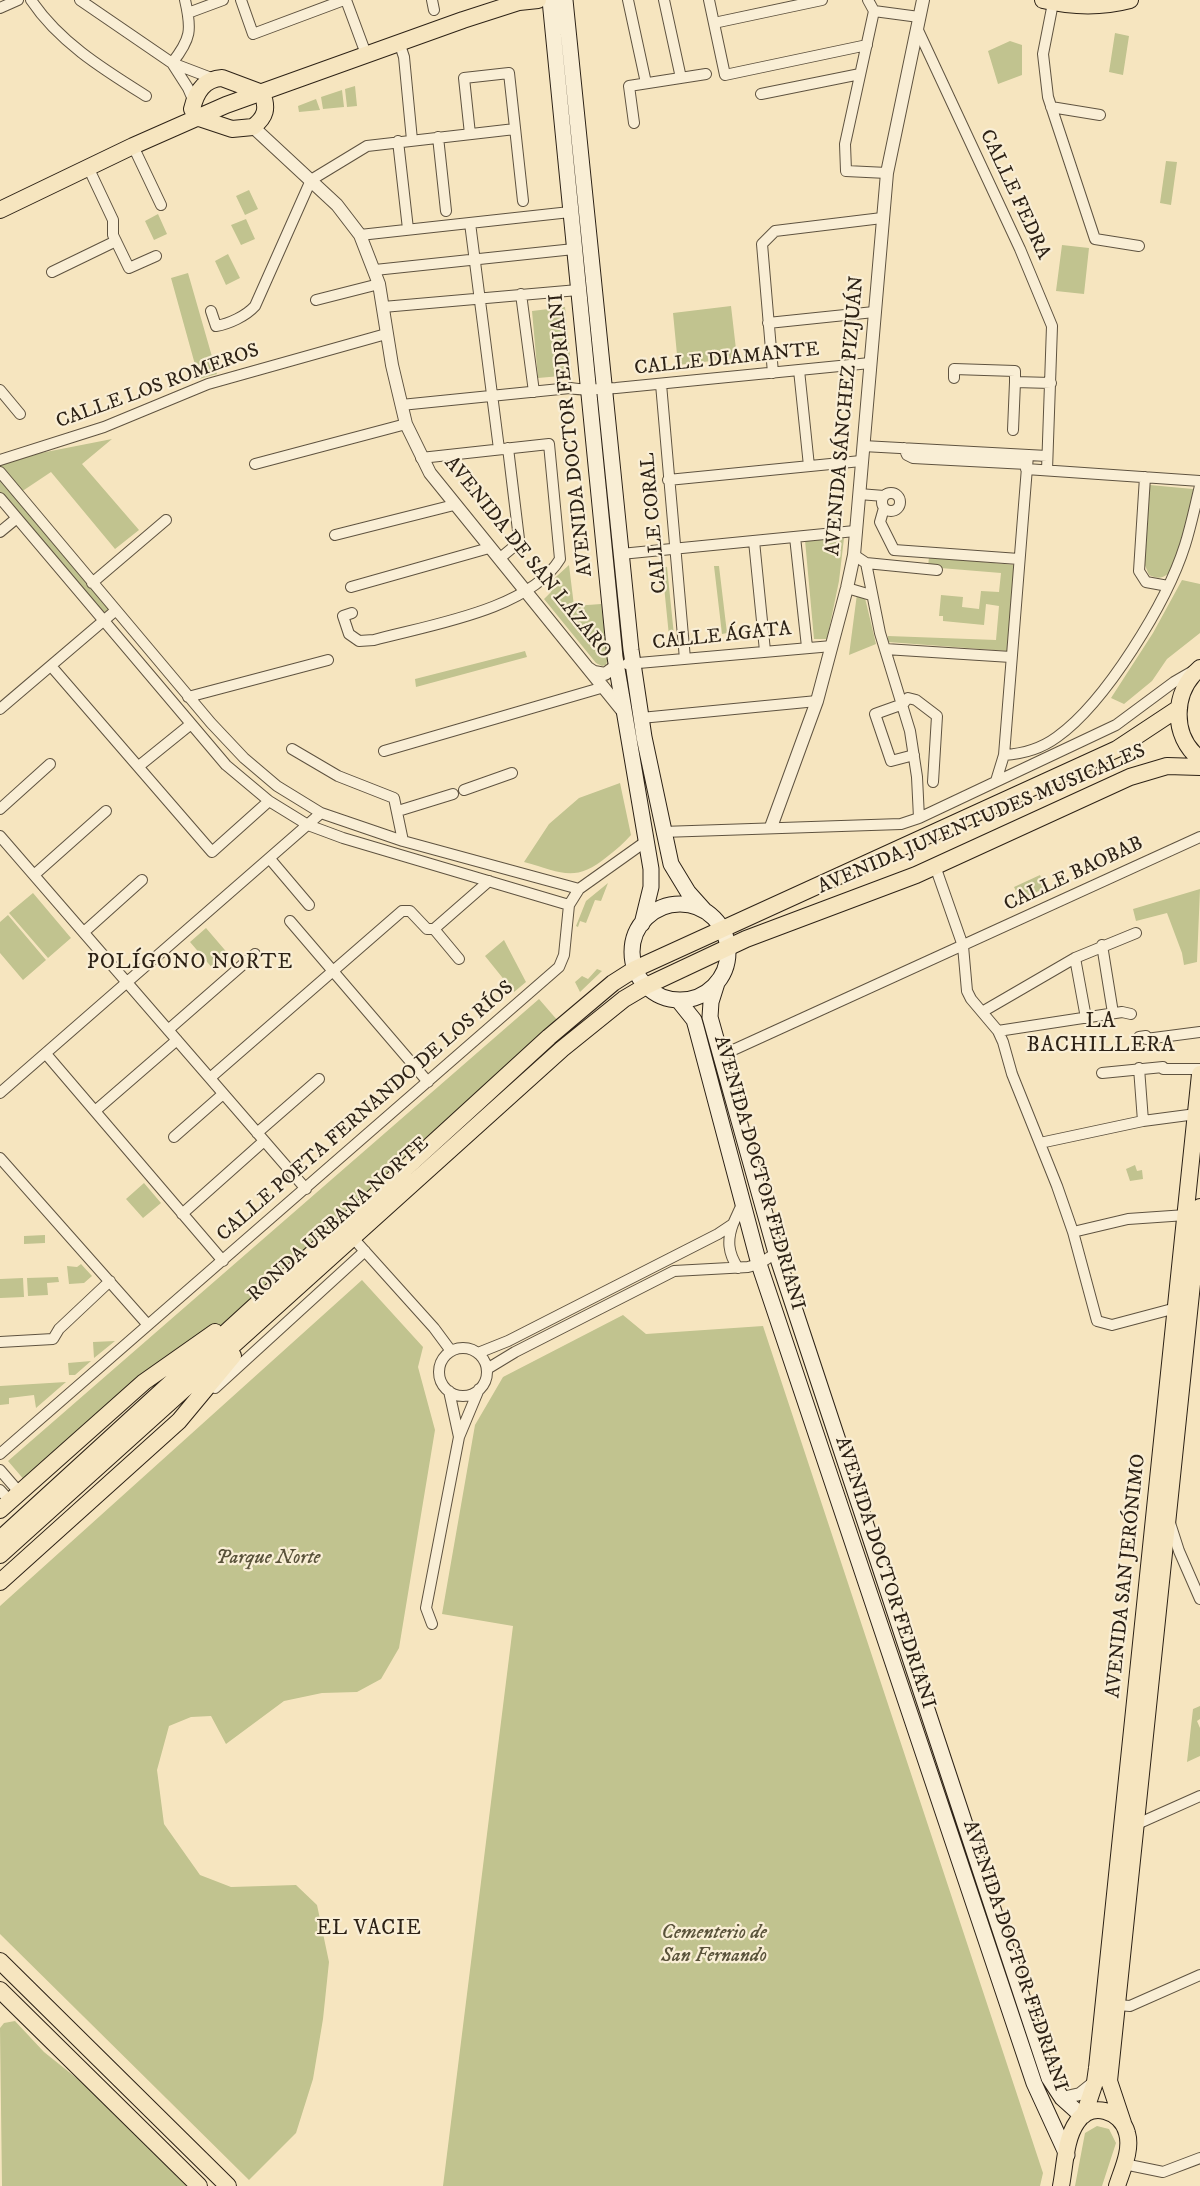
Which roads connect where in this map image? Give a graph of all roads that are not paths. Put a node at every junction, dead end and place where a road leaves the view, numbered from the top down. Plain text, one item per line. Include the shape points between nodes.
1 (18, 0) edge
2 (31, 0) edge
3 (80, 0) edge
4 (185, 0) edge
5 (223, 0) edge
6 (241, 0) edge
7 (345, 0) edge
8 (538, 0) edge
9 (550, 0) edge
10 (565, 0) edge
11 (628, 0) edge
12 (664, 0) edge
13 (709, 0) edge
14 (822, 0) edge
15 (868, 0) edge
16 (923, 0) edge
17 (1130, 0) edge
18 (1048, 1) edge
19 (0, 8) edge
20 (874, 11) junction
21 (188, 13) junction
22 (918, 22) junction
23 (714, 23) junction
24 (399, 42) junction
25 (867, 45) junction
26 (366, 54) junction
27 (172, 63) junction
28 (706, 74) dead end
29 (860, 74) junction
30 (214, 78) junction
31 (681, 78) junction
32 (646, 83) junction
33 (262, 93) junction
34 (761, 94) dead end
35 (146, 96) dead end
36 (1051, 107) junction
37 (195, 110) junction
38 (1100, 115) dead end
39 (634, 123) dead end
40 (253, 127) junction
41 (515, 129) junction
42 (470, 134) junction
43 (438, 137) junction
44 (412, 140) junction
45 (398, 141) junction
46 (133, 146) junction
47 (88, 167) junction
48 (886, 173) junction
49 (311, 180) junction
50 (523, 201) dead end
51 (160, 205) dead end
52 (0, 210) edge
53 (446, 211) dead end
54 (570, 212) junction
55 (882, 218) junction
56 (470, 223) junction
57 (408, 229) junction
58 (360, 235) junction
59 (116, 241) junction
60 (1139, 246) dead end
61 (574, 249) junction
62 (156, 256) dead end
63 (475, 259) junction
64 (375, 270) junction
65 (52, 272) dead end
66 (380, 284) junction
67 (578, 290) junction
68 (522, 294) junction
69 (480, 298) junction
70 (316, 300) dead end
71 (383, 307) junction
72 (211, 311) dead end
73 (874, 312) junction
74 (768, 323) junction
75 (386, 334) junction
76 (870, 363) junction
77 (800, 370) junction
78 (773, 373) junction
79 (954, 378) dead end
80 (1015, 382) junction
81 (1051, 383) junction
82 (661, 384) junction
83 (604, 388) junction
84 (0, 390) edge
85 (534, 392) junction
86 (587, 392) junction
87 (492, 396) junction
88 (401, 405) junction
89 (20, 414) dead end
90 (406, 424) junction
91 (1013, 430) dead end
92 (863, 446) junction
93 (504, 448) junction
94 (1047, 456) junction
95 (421, 458) junction
96 (0, 460) edge
97 (861, 461) junction
98 (1027, 463) junction
99 (255, 464) dead end
100 (809, 466) junction
101 (1046, 470) junction
102 (0, 472) edge
103 (1145, 477) junction
104 (668, 480) junction
105 (1200, 481) edge
106 (1200, 486) edge
107 (859, 494) junction
108 (884, 496) junction
109 (0, 498) edge
110 (454, 505) junction
111 (884, 508) junction
112 (17, 518) junction
113 (166, 520) dead end
114 (855, 531) junction
115 (0, 532) edge
116 (335, 535) dead end
117 (795, 537) junction
118 (754, 541) junction
119 (489, 548) junction
120 (674, 549) junction
121 (621, 554) junction
122 (854, 555) junction
123 (499, 559) junction
124 (1019, 559) junction
125 (866, 563) junction
126 (937, 570) dead end
127 (92, 583) junction
128 (1168, 586) junction
129 (351, 587) dead end
130 (847, 588) junction
131 (525, 592) junction
132 (871, 595) junction
133 (115, 611) junction
134 (352, 613) dead end
135 (104, 621) junction
136 (832, 646) junction
137 (807, 647) junction
138 (885, 649) junction
139 (765, 651) junction
140 (1011, 657) junction
141 (685, 659) junction
142 (328, 660) dead end
143 (633, 663) junction
144 (51, 666) junction
145 (616, 666) junction
146 (587, 667) junction
147 (1200, 668) edge
148 (604, 687) junction
149 (188, 697) junction
150 (817, 701) junction
151 (902, 704) junction
152 (0, 708) edge
153 (1179, 708) junction
154 (624, 714) junction
155 (641, 718) junction
156 (191, 724) junction
157 (1058, 737) junction
158 (1076, 744) junction
159 (292, 750) dead end
160 (384, 751) dead end
161 (914, 755) junction
162 (1004, 755) junction
163 (1200, 759) edge
164 (50, 764) dead end
165 (139, 766) junction
166 (1200, 767) edge
167 (512, 773) dead end
168 (996, 781) junction
169 (932, 782) dead end
170 (464, 790) dead end
171 (453, 794) dead end
172 (269, 801) junction
173 (0, 809) edge
174 (106, 810) dead end
175 (398, 811) junction
176 (322, 813) junction
177 (919, 818) junction
178 (308, 825) junction
179 (771, 827) junction
180 (662, 832) junction
181 (0, 836) edge
182 (1200, 837) edge
183 (403, 841) junction
184 (645, 842) junction
185 (270, 859) junction
186 (935, 866) junction
187 (34, 875) junction
188 (142, 880) dead end
189 (489, 882) junction
190 (579, 889) junction
191 (309, 905) dead end
192 (569, 905) junction
193 (705, 911) junction
194 (290, 921) dead end
195 (642, 924) junction
196 (722, 927) junction
197 (434, 930) junction
198 (84, 932) junction
199 (1136, 933) dead end
200 (1106, 944) junction
201 (963, 946) junction
202 (728, 948) junction
203 (255, 954) dead end
204 (1075, 958) junction
205 (459, 959) dead end
206 (635, 968) junction
207 (333, 971) junction
208 (128, 984) junction
209 (717, 984) junction
210 (646, 986) junction
211 (678, 1000) junction
212 (982, 1012) junction
213 (1113, 1013) junction
214 (1131, 1014) dead end
215 (1086, 1018) junction
216 (168, 1030) junction
217 (998, 1031) junction
218 (1200, 1032) edge
219 (1139, 1037) dead end
220 (177, 1040) junction
221 (46, 1054) junction
222 (720, 1056) junction
223 (1139, 1068) junction
224 (1200, 1069) edge
225 (1102, 1074) dead end
226 (1200, 1074) edge
227 (210, 1078) junction
228 (318, 1079) dead end
229 (428, 1082) junction
230 (0, 1093) edge
231 (223, 1094) junction
232 (96, 1111) junction
233 (1196, 1114) junction
234 (1143, 1121) junction
235 (257, 1132) junction
236 (174, 1137) dead end
237 (264, 1141) junction
238 (1040, 1143) junction
239 (0, 1158) edge
240 (306, 1189) junction
241 (744, 1202) junction
242 (1193, 1211) edge
243 (182, 1214) junction
244 (732, 1224) junction
245 (1073, 1232) junction
246 (353, 1238) junction
247 (365, 1251) junction
248 (684, 1252) junction
249 (776, 1253) junction
250 (223, 1261) junction
251 (759, 1264) junction
252 (738, 1268) junction
253 (674, 1271) junction
254 (110, 1282) junction
255 (265, 1306) junction
256 (1176, 1308) junction
257 (148, 1326) junction
258 (0, 1342) edge
259 (452, 1351) junction
260 (478, 1353) junction
261 (487, 1369) junction
262 (479, 1389) junction
263 (449, 1391) junction
264 (179, 1421) junction
265 (459, 1437) junction
266 (0, 1454) edge
267 (0, 1470) edge
268 (7, 1498) edge
269 (0, 1539) edge
270 (1165, 1549) junction
271 (0, 1555) edge
272 (0, 1582) edge
273 (1200, 1599) edge
274 (432, 1624) dead end
275 (1200, 1796) edge
276 (1136, 1825) junction
277 (0, 1961) edge
278 (1200, 1975) edge
279 (0, 1990) edge
280 (1117, 2005) junction
281 (1095, 2082) junction
282 (1062, 2098) junction
283 (1083, 2115) junction
284 (1123, 2123) junction
285 (1067, 2155) junction
286 (1200, 2158) edge
287 (1124, 2164) junction
288 (199, 2186) edge
289 (228, 2186) edge
290 (1061, 2186) edge
291 (1118, 2186) edge

1 - 19 street
2 - 35 street via 42,17 64,39
3 - 27 street
4 - 21 street
5 - 21 street
6 - 7 street via 253,34
7 - 26 street
8 - 24 main road via 518,2
9 - 54 main road, AVENIDA DOCTOR FEDRIANI
10 - 83 main road, AVENIDA DOCTOR FEDRIANI
11 - 32 street
12 - 31 street
13 - 23 street
14 - 23 street
15 - 20 street
16 - 22 street, AVENIDA SÁNCHEZ PIZJUÁN
17 - 18 main road via 1106,6
18 - 36 street via 1043,54
20 - 22 street
20 - 25 street
21 - 27 street via 190,31 187,44
22 - 48 street, AVENIDA SÁNCHEZ PIZJUÁN
22 - 81 street, CALLE FEDRA via 1052,326
23 - 25 street via 725,76
24 - 26 main road
24 - 44 street via 404,57
25 - 29 street
26 - 33 main road
27 - 30 street
27 - 37 street via 188,88
28 - 31 street
29 - 34 street
29 - 48 street via 845,144 846,171
30 - 33 main road
30 - 37 main road via 201,87
31 - 32 street
32 - 39 street via 629,86
33 - 37 main road via 226,106
33 - 40 main road via 264,115
36 - 38 street
36 - 60 street via 1095,239
37 - 40 main road via 232,129
37 - 46 main road
40 - 49 street, AVENIDA DE SAN LÁZARO
41 - 42 street
41 - 42 street via 509,73 464,78
41 - 50 street
42 - 43 street
43 - 44 street
43 - 53 street
44 - 45 street
45 - 49 street via 367,146
45 - 57 street
46 - 47 main road
46 - 51 street
47 - 52 main road
47 - 59 street via 113,220
48 - 55 street, AVENIDA SÁNCHEZ PIZJUÁN
49 - 58 street, AVENIDA DE SAN LÁZARO via 337,205
49 - 72 street via 255,306 250,312 216,326
54 - 56 street
54 - 61 main road, AVENIDA DOCTOR FEDRIANI
55 - 73 street, AVENIDA SÁNCHEZ PIZJUÁN
55 - 74 street via 775,232 762,244
56 - 57 street
56 - 63 street
57 - 58 street
58 - 64 street, AVENIDA DE SAN LÁZARO
59 - 62 street via 129,268
59 - 65 street
61 - 63 street
61 - 67 main road, AVENIDA DOCTOR FEDRIANI
63 - 64 street
63 - 69 street
64 - 66 street, AVENIDA DE SAN LÁZARO
66 - 70 street
66 - 71 street, AVENIDA DE SAN LÁZARO
67 - 68 street
67 - 86 main road, AVENIDA DOCTOR FEDRIANI
68 - 69 street
68 - 85 street
69 - 71 street
69 - 87 street
71 - 75 street, AVENIDA DE SAN LÁZARO
73 - 74 street
73 - 76 street, AVENIDA SÁNCHEZ PIZJUÁN
74 - 78 street
75 - 88 street, AVENIDA DE SAN LÁZARO
75 - 96 street, CALLE LOS ROMEROS via 208,384 104,427
76 - 77 street, CALLE DIAMANTE
76 - 92 street, AVENIDA SÁNCHEZ PIZJUÁN
77 - 78 street, CALLE DIAMANTE
77 - 100 street
78 - 82 street, CALLE DIAMANTE
79 - 80 street via 954,369 1015,371
80 - 81 street
80 - 91 street
81 - 94 street, CALLE FEDRA
82 - 83 street, CALLE DIAMANTE
82 - 104 street, CALLE CORAL
83 - 86 street, CALLE DIAMANTE
83 - 121 main road, AVENIDA DOCTOR FEDRIANI
84 - 89 street
85 - 86 street via 570,388
85 - 87 street
86 - 145 main road, AVENIDA DOCTOR FEDRIANI
87 - 88 street
87 - 93 street
88 - 90 street, AVENIDA DE SAN LÁZARO
90 - 95 street, AVENIDA DE SAN LÁZARO
90 - 99 street
92 - 97 street, AVENIDA SÁNCHEZ PIZJUÁN
92 - 98 street
93 - 95 street
93 - 123 street via 519,539
93 - 131 street via 549,444 560,559
94 - 98 street
94 - 101 street, CALLE FEDRA
95 - 110 street, AVENIDA DE SAN LÁZARO
97 - 100 street
97 - 107 street, AVENIDA SÁNCHEZ PIZJUÁN
98 - 101 street
98 - 124 street
100 - 104 street
101 - 103 street
102 - 127 street
103 - 105 street
103 - 128 street via 1139,571 1146,582
104 - 120 street, CALLE CORAL
106 - 128 street via 1185,546
107 - 108 street
107 - 114 street, AVENIDA SÁNCHEZ PIZJUÁN
108 - 111 street
108 - 111 street via 896,494 900,502 894,511
109 - 112 street
110 - 116 street
110 - 119 street, AVENIDA DE SAN LÁZARO
111 - 124 street via 880,522 894,550
112 - 115 street
112 - 135 street
113 - 127 street
114 - 117 street
114 - 122 street, AVENIDA SÁNCHEZ PIZJUÁN
117 - 118 street
117 - 137 street
118 - 120 street
118 - 139 street
119 - 123 street, AVENIDA DE SAN LÁZARO
119 - 129 street
120 - 121 street
120 - 141 street, CALLE CORAL
121 - 143 main road, AVENIDA DOCTOR FEDRIANI
122 - 125 street
122 - 130 street, AVENIDA SÁNCHEZ PIZJUÁN
123 - 131 street, AVENIDA DE SAN LÁZARO
124 - 140 street
125 - 126 street
125 - 132 street
127 - 133 street
128 - 157 street via 1094,704
130 - 132 street
130 - 136 street, AVENIDA SÁNCHEZ PIZJUÁN
131 - 134 street via 496,606 374,640 359,641 348,634 343,616
131 - 146 street, AVENIDA DE SAN LÁZARO
132 - 138 street
133 - 135 street
133 - 149 street
135 - 144 street
135 - 156 street
136 - 137 street, CALLE ÁGATA
136 - 150 street, AVENIDA SÁNCHEZ PIZJUÁN
137 - 139 street, CALLE ÁGATA
138 - 140 street
138 - 151 street
139 - 141 street, CALLE ÁGATA
140 - 162 street
141 - 143 street, CALLE ÁGATA
142 - 149 street
143 - 145 street, CALLE ÁGATA
143 - 155 main road, AVENIDA DOCTOR FEDRIANI
144 - 152 street
144 - 165 street
145 - 146 street via 605,674
145 - 154 main road, AVENIDA DOCTOR FEDRIANI
146 - 148 street, AVENIDA DE SAN LÁZARO
147 - 153 main road via 1184,689
147 - 158 street, AVENIDA JUVENTUDES MUSICALES via 1174,682 1124,720
148 - 154 street, AVENIDA DE SAN LÁZARO
148 - 160 street
149 - 176 street via 244,758 277,786
150 - 155 street
150 - 179 street, AVENIDA SÁNCHEZ PIZJUÁN
151 - 161 street
151 - 161 street via 875,714 891,761
151 - 169 street via 908,698 916,700 937,716
153 - 163 main road via 1184,739
153 - 196 main road, AVENIDA JUVENTUDES MUSICALES via 1117,749
154 - 155 street
154 - 184 main road, AVENIDA DOCTOR FEDRIANI
155 - 180 main road, AVENIDA DOCTOR FEDRIANI
156 - 165 street
156 - 172 street via 226,765
157 - 158 street
157 - 162 street via 1017,754
158 - 168 street, AVENIDA JUVENTUDES MUSICALES
159 - 175 street via 338,776 389,795 394,798
161 - 177 street
162 - 168 street
164 - 173 street
165 - 172 street via 212,852
166 - 186 main road, AVENIDA JUVENTUDES MUSICALES via 1167,766 1130,777
167 - 170 street
168 - 177 street, AVENIDA JUVENTUDES MUSICALES
171 - 175 street
172 - 178 street
174 - 187 street
175 - 183 street
176 - 178 street
176 - 183 street
177 - 179 street, AVENIDA JUVENTUDES MUSICALES via 901,824
178 - 185 street
178 - 189 street
179 - 180 street, AVENIDA JUVENTUDES MUSICALES
180 - 193 main road, AVENIDA DOCTOR FEDRIANI via 672,869
181 - 187 street
182 - 201 street, CALLE BAOBAB
183 - 190 street
184 - 190 street
184 - 195 main road, AVENIDA DOCTOR FEDRIANI via 651,869
185 - 191 street
185 - 208 street
186 - 201 street
186 - 202 main road, AVENIDA JUVENTUDES MUSICALES
187 - 198 street
188 - 198 street
189 - 192 street
189 - 197 street
190 - 192 street
192 - 229 street, CALLE POETA FERNANDO DE LOS RÍOS via 564,955 559,967
193 - 195 main road via 675,904 654,912
193 - 196 main road, AVENIDA DOCTOR FEDRIANI
194 - 207 street
195 - 206 main road, AVENIDA DOCTOR FEDRIANI via 632,948
196 - 202 main road
196 - 206 main road, RONDA URBANA NORTE
197 - 205 street
197 - 207 street via 427,929 410,911 402,911
198 - 208 street
199 - 200 street
200 - 204 street
200 - 213 street
201 - 212 street via 967,990
201 - 222 street, CALLE BAOBAB
202 - 209 main road, AVENIDA DOCTOR FEDRIANI via 727,963
202 - 210 main road, RONDA URBANA NORTE
203 - 216 street
204 - 212 street
204 - 215 street
206 - 210 main road
206 - 255 main road, RONDA URBANA NORTE via 549,1037
207 - 227 street
207 - 229 street
208 - 216 street
208 - 221 street
209 - 211 main road via 696,998
209 - 222 main road, AVENIDA DOCTOR FEDRIANI via 710,1016
210 - 211 main road via 661,996
210 - 246 main road, RONDA URBANA NORTE via 624,999 562,1049
211 - 241 main road, AVENIDA DOCTOR FEDRIANI via 694,1020
212 - 217 street
213 - 214 street
213 - 215 street
215 - 217 street
216 - 220 street
217 - 238 street
218 - 219 street via 1146,1039 1146,1036
220 - 227 street
220 - 232 street
221 - 230 street
221 - 232 street
222 - 249 main road, AVENIDA DOCTOR FEDRIANI
223 - 224 street
223 - 225 street
223 - 234 street
226 - 233 main road, AVENIDA SAN JERÓNIMO
227 - 231 street
228 - 235 street
229 - 240 street, CALLE POETA FERNANDO DE LOS RÍOS
231 - 235 street
231 - 236 street
232 - 243 street
233 - 234 street
233 - 242 main road, AVENIDA SAN JERÓNIMO
234 - 238 street
235 - 237 street
237 - 240 street
237 - 243 street
238 - 245 street
239 - 254 street
240 - 250 street, CALLE POETA FERNANDO DE LOS RÍOS
241 - 244 street
241 - 251 main road, AVENIDA DOCTOR FEDRIANI
242 - 245 street via 1121,1220
242 - 256 main road, AVENIDA SAN JERÓNIMO
242 - 270 main road, AVENIDA SAN JERÓNIMO
243 - 250 street
244 - 248 street
244 - 252 street via 727,1239
245 - 256 street via 1097,1321 1112,1325
246 - 247 street
246 - 255 main road, RONDA URBANA NORTE
247 - 259 street
247 - 264 street
248 - 253 street
248 - 260 street
249 - 251 street
249 - 282 main road, AVENIDA DOCTOR FEDRIANI via 1049,2078
250 - 257 street, CALLE POETA FERNANDO DE LOS RÍOS
251 - 252 street
251 - 285 main road, AVENIDA DOCTOR FEDRIANI via 1034,2083
252 - 253 street
253 - 261 street
254 - 257 street
254 - 258 street via 58,1329 53,1339
255 - 264 main road
255 - 268 main road via 144,1382
255 - 269 main road, RONDA URBANA NORTE
255 - 271 main road, RONDA URBANA NORTE
256 - 270 main road, AVENIDA SAN JERÓNIMO
257 - 266 street, CALLE POETA FERNANDO DE LOS RÍOS
259 - 260 street via 465,1348
259 - 263 street via 445,1356 439,1371
260 - 261 street
261 - 262 street via 484,1384
262 - 263 street via 464,1396
262 - 265 street
263 - 265 street
264 - 272 main road
265 - 274 street via 426,1608
267 - 268 street
270 - 273 street
270 - 276 main road, AVENIDA SAN JERÓNIMO
270 - 281 main road, AVENIDA SAN JERÓNIMO
275 - 276 street
276 - 280 main road, AVENIDA SAN JERÓNIMO
277 - 289 main road
278 - 280 street via 1130,2006
279 - 288 main road
280 - 284 main road, AVENIDA SAN JERÓNIMO via 1109,2081
281 - 282 street via 1080,2094
281 - 283 main road, AVENIDA SAN JERÓNIMO
282 - 283 main road, AVENIDA DOCTOR FEDRIANI
283 - 284 main road via 1102,2109
283 - 285 main road, AVENIDA SAN JERÓNIMO via 1072,2131
284 - 287 main road, AVENIDA SAN JERÓNIMO via 1128,2144
285 - 290 main road, AVENIDA SAN JERÓNIMO
286 - 287 street via 1163,2172
287 - 291 main road, AVENIDA SAN JERÓNIMO

